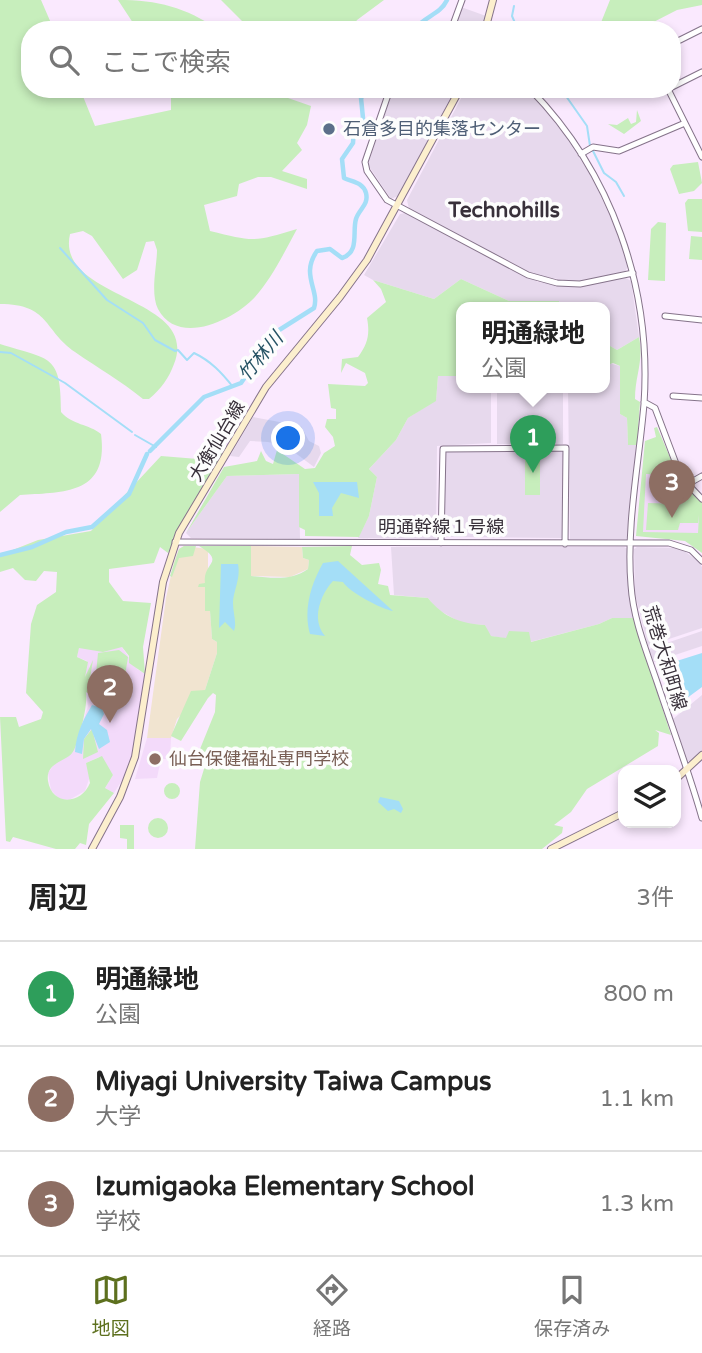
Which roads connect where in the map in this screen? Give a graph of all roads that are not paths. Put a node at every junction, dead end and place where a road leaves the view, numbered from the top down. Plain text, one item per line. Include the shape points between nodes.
1 (462, 0) edge
2 (495, 0) edge
3 (454, 21) edge
4 (489, 21) edge
5 (702, 29) edge
6 (681, 40) edge
7 (702, 72) edge
8 (681, 82) edge
9 (387, 98) edge
10 (456, 98) edge
11 (537, 98) edge
12 (674, 98) edge
13 (685, 123) junction
14 (581, 154) junction
15 (702, 157) edge
16 (398, 206) junction
17 (633, 273) junction
18 (665, 316) dead end
19 (702, 320) edge
20 (673, 396) dead end
21 (702, 398) edge
22 (644, 402) junction
23 (702, 476) edge
24 (688, 484) junction
25 (702, 499) edge
26 (177, 541) junction
27 (441, 542) junction
28 (632, 542) junction
29 (565, 543) junction
30 (702, 559) edge
31 (702, 758) edge
32 (687, 771) junction
33 (681, 776) edge
34 (618, 816) edge
35 (618, 817) edge
36 (702, 818) edge
37 (94, 849) edge
38 (551, 849) edge
39 (558, 849) edge

1 - 3 street
2 - 4 main road
5 - 6 street
7 - 8 street
9 - 16 street via 365,167 384,198
10 - 16 main road, 大衡仙台線
11 - 14 street, 荒巻大和町線
12 - 13 street
13 - 14 street via 619,151 593,147
13 - 15 street
14 - 17 street, 荒巻大和町線 via 611,209
16 - 17 street via 536,278 580,284
16 - 26 main road, 大衡仙台線 via 352,282 266,387
17 - 22 street, 荒巻大和町線 via 645,334
18 - 19 street
20 - 21 street
22 - 24 street via 655,408 681,477
22 - 28 street, 荒巻大和町線
23 - 24 street
24 - 25 street
26 - 27 street, 明通幹線１号線
26 - 37 main road, 大衡仙台線 via 163,582 135,757
27 - 29 street, 明通幹線１号線
27 - 29 street via 443,449 566,448
28 - 29 street, 明通幹線１号線
28 - 30 street, 明通幹線１号線 via 677,544
28 - 32 street, 荒巻大和町線 via 636,616
31 - 32 main road
32 - 33 main road
32 - 36 street, 荒巻大和町線
34 - 38 main road
35 - 39 main road

